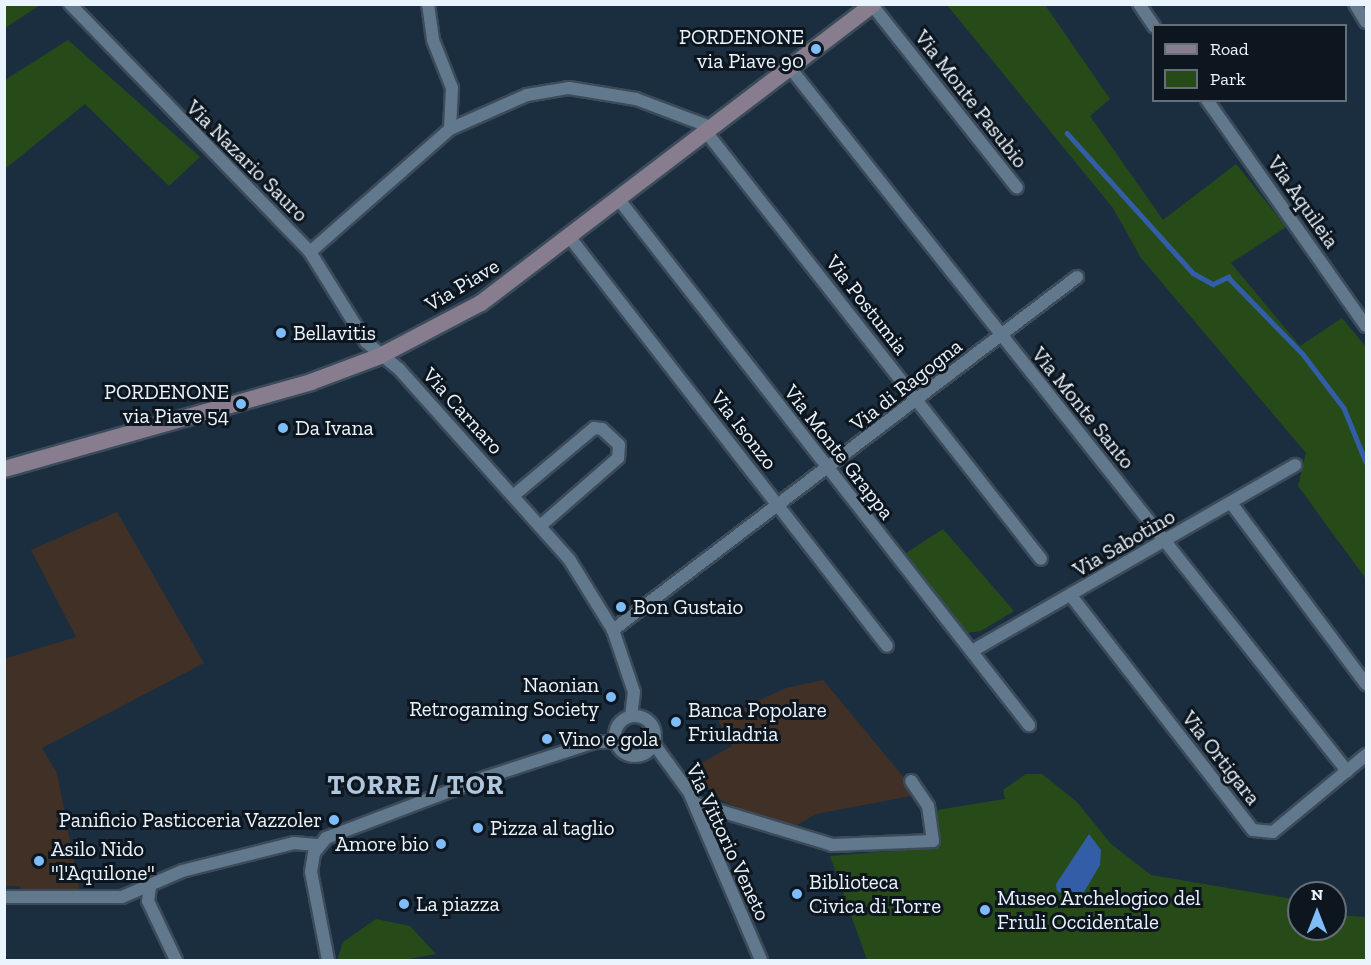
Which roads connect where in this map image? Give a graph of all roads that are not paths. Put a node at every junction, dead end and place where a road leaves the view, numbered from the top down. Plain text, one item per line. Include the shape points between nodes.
1 (70, 4) edge
2 (428, 4) edge
3 (1139, 4) edge
4 (1355, 4) edge
5 (867, 6) edge
6 (1366, 22) edge
7 (1153, 24) edge
8 (790, 69) junction
9 (1208, 102) edge
10 (450, 129) junction
11 (710, 130) junction
12 (1017, 188) dead end
13 (620, 201) junction
14 (571, 239) junction
15 (310, 252) junction
16 (1077, 277) dead end
17 (1366, 326) edge
18 (1001, 336) junction
19 (380, 356) junction
20 (917, 401) junction
21 (1295, 465) dead end
22 (4, 469) edge
23 (827, 470) junction
24 (513, 496) junction
25 (1232, 503) junction
26 (777, 505) junction
27 (540, 526) junction
28 (1165, 542) junction
29 (1041, 560) dead end
30 (1072, 597) junction
31 (613, 630) junction
32 (887, 646) dead end
33 (972, 651) junction
34 (1366, 684) edge
35 (631, 716) junction
36 (1029, 725) dead end
37 (616, 742) junction
38 (654, 744) junction
39 (1366, 755) edge
40 (1347, 771) junction
41 (911, 781) dead end
42 (694, 803) junction
43 (319, 845) junction
44 (150, 887) junction
45 (4, 897) edge
46 (176, 960) edge
47 (328, 960) edge
48 (761, 960) edge

1 - 15 street, Via Nazario Sauro
2 - 10 street via 433,40 452,88
3 - 7 street
4 - 6 street
5 - 8 street, Via Piave
5 - 12 street, Via Monte Pasubio
8 - 11 street, Via Piave
8 - 18 street, Via Monte Santo
9 - 17 street, Via Aquileia
10 - 11 street via 527,95 569,88 636,99
10 - 15 street
11 - 13 street, Via Piave
11 - 20 street, Via Postumia
13 - 14 street, Via Piave
13 - 23 street, Via Monte Grappa
14 - 19 street, Via Piave via 481,303
14 - 26 street, Via Isonzo
15 - 19 street, Via Nazario Sauro
16 - 18 street, Via di Ragogna
18 - 20 street, Via di Ragogna
18 - 28 street, Via Monte Santo
19 - 22 street, Via Piave via 260,399
19 - 24 street, Via Carnaro via 399,369
20 - 23 street, Via di Ragogna
20 - 29 street, Via Postumia
21 - 25 street, Via Sabotino
23 - 26 street, Via di Ragogna
23 - 33 street, Via Monte Grappa
24 - 27 street, Via Carnaro
24 - 27 street via 594,428 602,429 619,445 618,458
25 - 28 street, Via Sabotino
25 - 34 street
26 - 31 street, Via di Ragogna
26 - 32 street, Via Isonzo
27 - 31 street, Via Carnaro via 569,559
28 - 30 street, Via Sabotino
28 - 40 street, Via Monte Santo
30 - 33 street, Via Sabotino
30 - 40 street, Via Ortigara via 1253,830 1273,832
31 - 35 street, Via Carnaro via 634,693
33 - 36 street, Via Monte Grappa
35 - 37 street via 618,725
35 - 38 street, Via Vittorio Veneto via 651,723
37 - 38 street via 634,756
37 - 43 street via 595,742 481,779
38 - 42 street, Via Vittorio Veneto
39 - 40 street, Via Ortigara
41 - 42 street via 928,806 933,841 832,845
42 - 48 street, Via Vittorio Veneto
43 - 44 street via 294,843 197,867
43 - 47 street via 311,872
44 - 45 street via 107,898
44 - 46 street via 147,901

